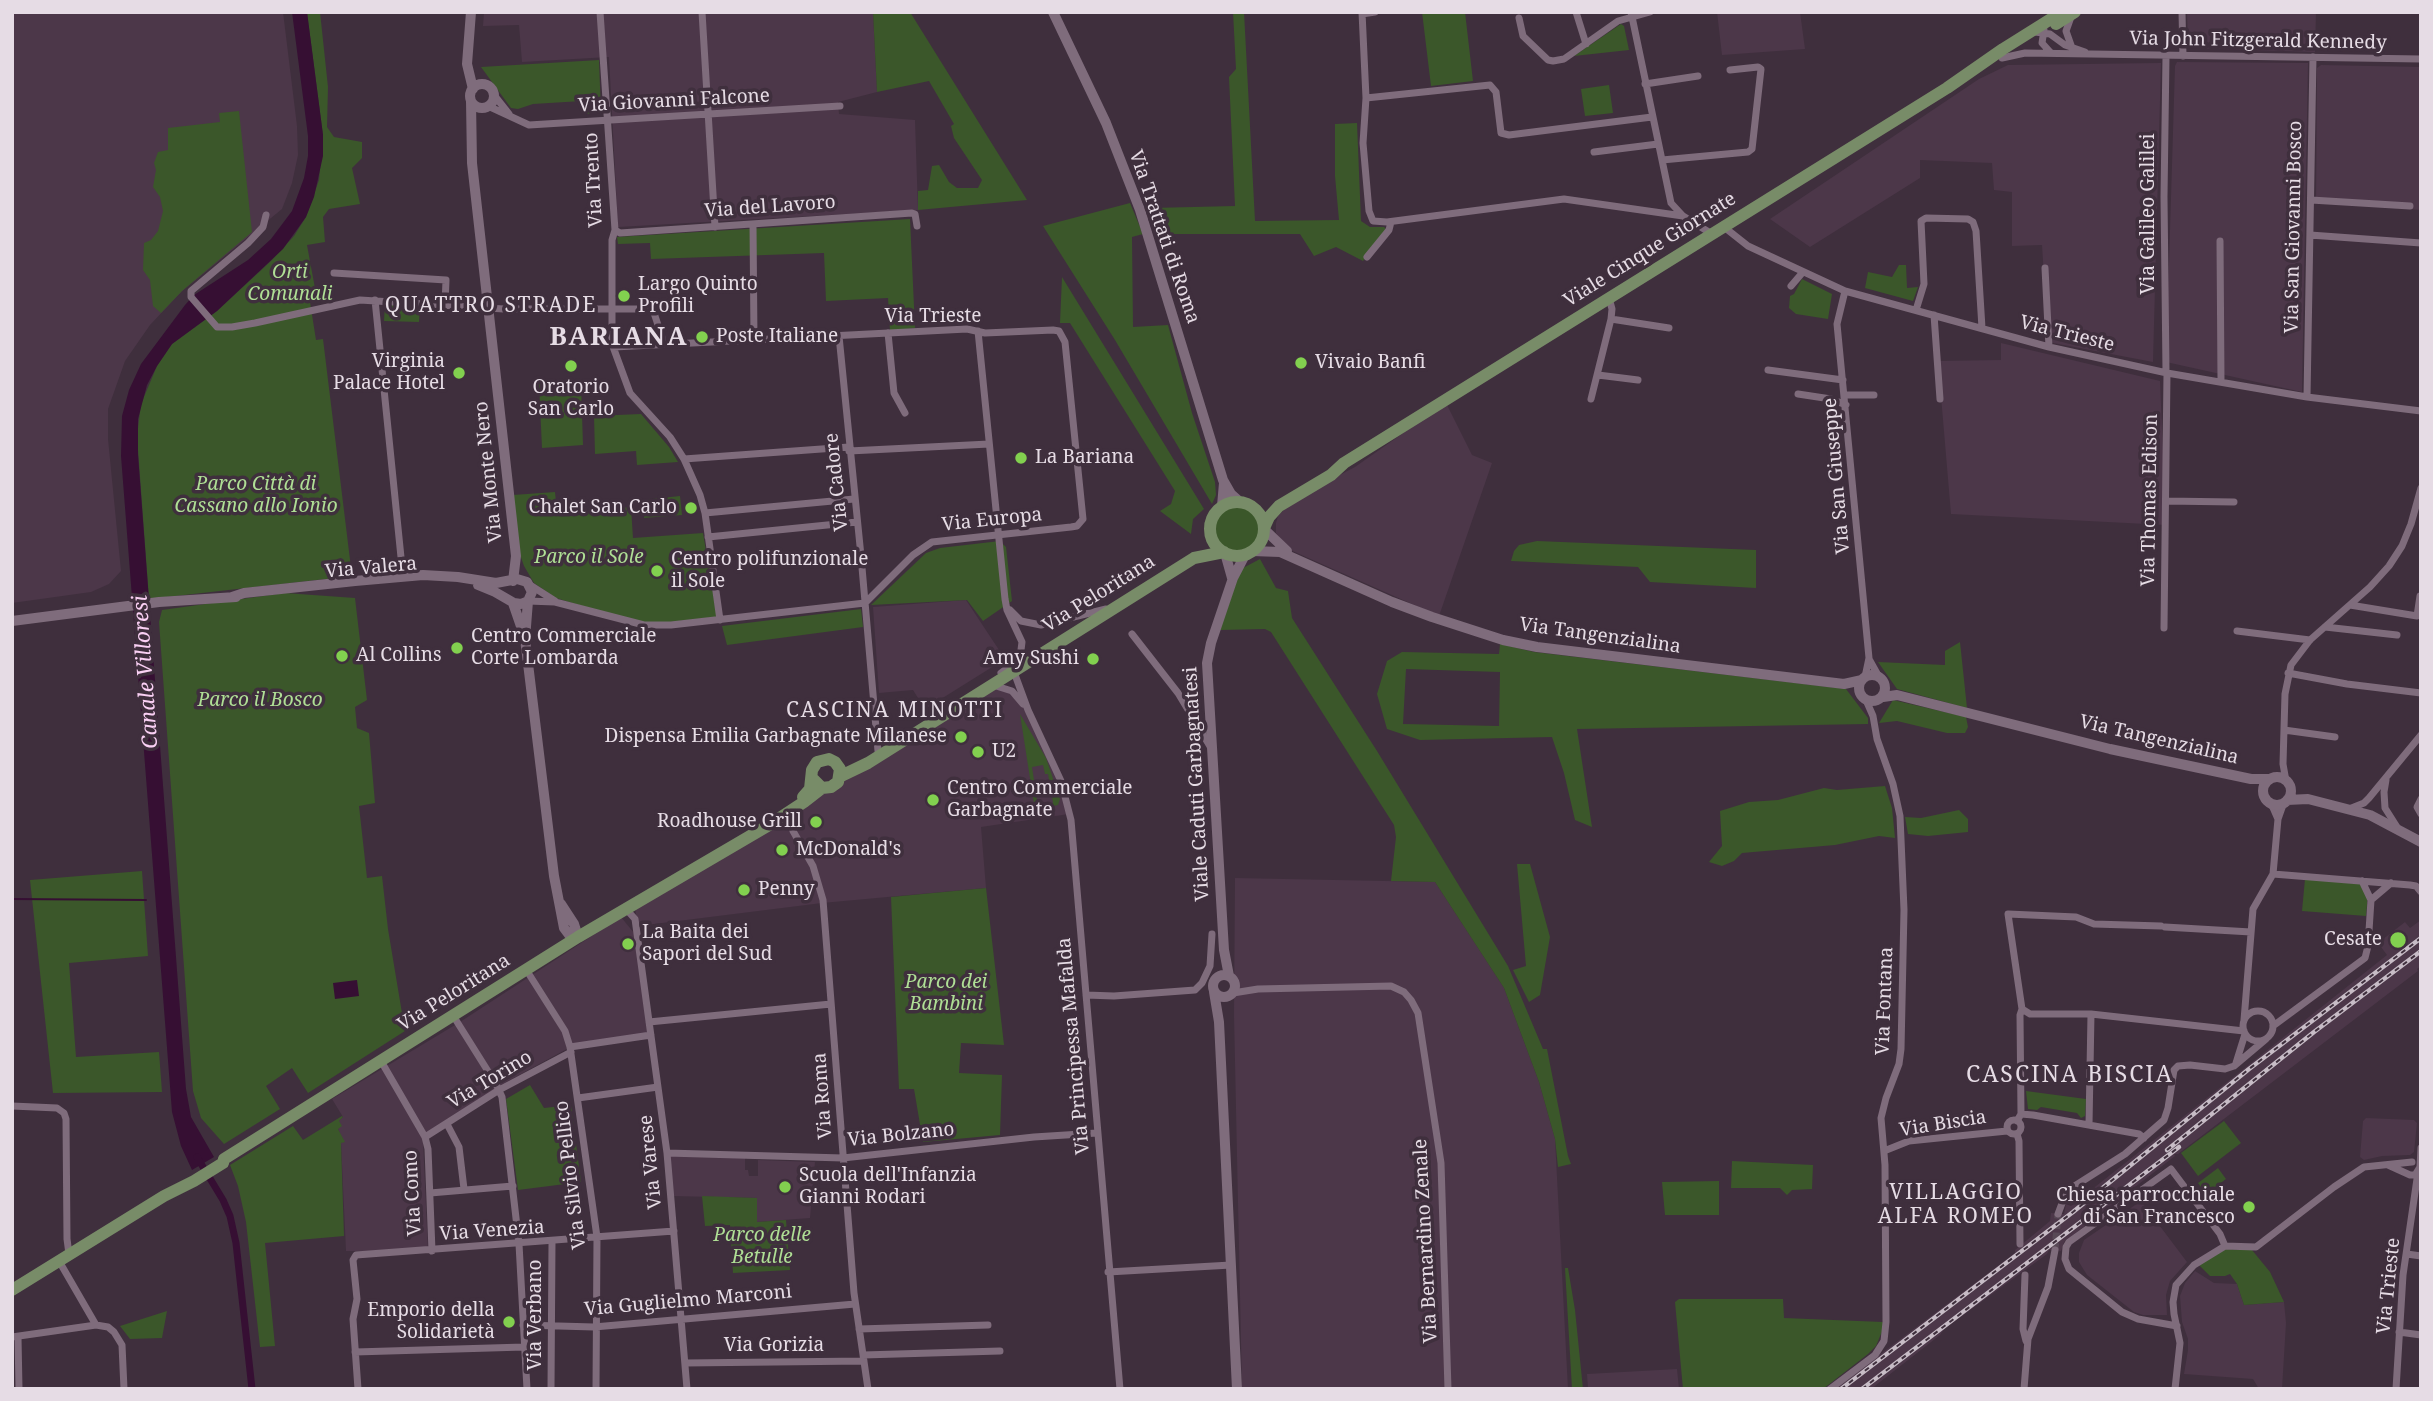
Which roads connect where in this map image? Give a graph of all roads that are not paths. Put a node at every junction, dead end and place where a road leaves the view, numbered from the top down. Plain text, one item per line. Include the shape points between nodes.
1 (471, 12) edge
2 (600, 12) edge
3 (702, 12) edge
4 (1053, 12) edge
5 (1375, 12) edge
6 (1576, 12) edge
7 (1650, 12) edge
8 (2182, 12) edge
9 (1362, 13) edge
10 (2069, 13) edge
11 (1632, 15) edge
12 (1519, 18) dead end
13 (2043, 32) junction
14 (1586, 44) junction
15 (2072, 48) junction
16 (2002, 53) junction
17 (2051, 54) junction
18 (468, 55) junction
19 (2095, 55) junction
20 (2166, 56) junction
21 (2183, 56) junction
22 (2313, 57) junction
23 (2421, 59) edge
24 (1731, 70) dead end
25 (1698, 76) dead end
26 (1645, 84) junction
27 (485, 85) junction
28 (473, 89) junction
29 (494, 95) junction
30 (1366, 98) junction
31 (471, 101) junction
32 (840, 106) dead end
33 (487, 107) junction
34 (709, 114) junction
35 (512, 117) junction
36 (1652, 117) junction
37 (607, 121) junction
38 (471, 134) junction
39 (1658, 144) junction
40 (1594, 152) dead end
41 (1662, 160) junction
42 (2311, 200) junction
43 (2410, 206) dead end
44 (266, 215) dead end
45 (1683, 216) junction
46 (1391, 222) junction
47 (753, 224) junction
48 (917, 226) dead end
49 (715, 227) junction
50 (1724, 227) junction
51 (615, 230) junction
52 (1712, 234) junction
53 (2310, 235) junction
54 (2220, 241) dead end
55 (2421, 243) edge
56 (1367, 257) dead end
57 (2045, 268) dead end
58 (1803, 272) junction
59 (334, 273) dead end
60 (1791, 286) dead end
61 (1845, 291) junction
62 (1609, 298) junction
63 (375, 300) junction
64 (445, 304) junction
65 (490, 307) junction
66 (612, 308) junction
67 (1916, 310) junction
68 (1934, 315) junction
69 (1611, 319) junction
70 (1668, 328) dead end
71 (1982, 328) junction
72 (978, 331) junction
73 (888, 333) junction
74 (839, 336) junction
75 (754, 339) junction
76 (662, 344) junction
77 (614, 347) junction
78 (2049, 347) junction
79 (1768, 370) dead end
80 (2166, 372) junction
81 (1598, 374) junction
82 (1638, 380) dead end
83 (1843, 380) junction
84 (2221, 380) junction
85 (1798, 394) dead end
86 (1845, 395) junction
87 (1874, 395) dead end
88 (2307, 397) junction
89 (1591, 399) dead end
90 (1940, 399) dead end
91 (1846, 405) junction
92 (2421, 411) edge
93 (905, 413) dead end
94 (989, 444) junction
95 (849, 449) junction
96 (684, 459) junction
97 (1344, 463) junction
98 (1223, 480) junction
99 (2421, 488) edge
100 (854, 499) junction
101 (2166, 501) junction
102 (2234, 502) dead end
103 (1246, 504) junction
104 (1222, 506) junction
105 (705, 513) junction
106 (857, 522) junction
107 (1081, 523) joint
108 (1210, 529) junction
109 (1264, 529) junction
110 (999, 535) junction
111 (708, 537) junction
112 (1224, 553) junction
113 (1248, 553) junction
114 (516, 556) junction
115 (1194, 558) junction
116 (1321, 570) junction
117 (403, 576) junction
118 (1233, 578) junction
119 (512, 581) junction
120 (529, 584) junction
121 (2420, 596) edge
122 (232, 597) junction
123 (511, 601) junction
124 (528, 601) junction
125 (555, 602) junction
126 (865, 603) junction
127 (1006, 604) junction
128 (2350, 605) junction
129 (1114, 607) junction
130 (720, 620) junction
131 (12, 621) edge
132 (2325, 627) junction
133 (2164, 628) dead end
134 (2237, 631) dead end
135 (1132, 634) dead end
136 (2397, 635) dead end
137 (525, 639) junction
138 (2310, 640) junction
139 (1869, 658) junction
140 (1026, 663) junction
141 (1014, 672) junction
142 (2288, 673) junction
143 (1864, 678) junction
144 (1882, 681) junction
145 (993, 683) junction
146 (1844, 684) junction
147 (2421, 693) edge
148 (1897, 695) junction
149 (1863, 697) junction
150 (1882, 698) junction
151 (1028, 710) junction
152 (1873, 716) junction
153 (2284, 730) junction
154 (2421, 735) edge
155 (2335, 737) dead end
156 (1212, 750) junction
157 (878, 751) junction
158 (2283, 764) junction
159 (839, 770) junction
160 (2387, 776) junction
161 (2272, 778) junction
162 (2251, 779) junction
163 (818, 783) junction
164 (2288, 784) junction
165 (2263, 791) junction
166 (2308, 799) junction
167 (2421, 800) edge
168 (2286, 801) junction
169 (2271, 803) junction
170 (795, 808) junction
171 (2348, 809) junction
172 (2421, 814) edge
173 (2277, 818) junction
174 (2397, 828) junction
175 (2421, 842) edge
176 (705, 862) junction
177 (2273, 874) junction
178 (2362, 881) junction
179 (2391, 883) junction
180 (2421, 892) edge
181 (2371, 900) junction
182 (626, 909) junction
183 (2251, 932) junction
184 (1212, 933) dead end
185 (578, 937) junction
186 (1224, 950) junction
187 (527, 971) junction
188 (1216, 978) junction
189 (1232, 987) junction
190 (2248, 988) junction
191 (1214, 992) junction
192 (1086, 995) junction
193 (831, 1004) junction
194 (2023, 1011) junction
195 (2256, 1011) junction
196 (2091, 1014) junction
197 (454, 1017) junction
198 (2244, 1020) junction
199 (649, 1021) junction
200 (1219, 1022) junction
201 (2273, 1027) junction
202 (2244, 1032) junction
203 (651, 1035) junction
204 (2266, 1039) junction
205 (571, 1050) junction
206 (381, 1061) junction
207 (2234, 1066) junction
208 (658, 1087) junction
209 (499, 1090) junction
210 (578, 1098) junction
211 (12, 1106) edge
212 (2019, 1117) junction
213 (447, 1124) junction
214 (2090, 1125) junction
215 (2007, 1130) junction
216 (1097, 1133) junction
217 (2017, 1134) junction
218 (425, 1137) junction
219 (2144, 1138) junction
220 (1884, 1151) junction
221 (667, 1153) junction
222 (843, 1158) junction
223 (2419, 1158) edge
224 (2384, 1165) junction
225 (2412, 1173) junction
226 (513, 1186) junction
227 (464, 1189) junction
228 (430, 1193) junction
229 (2058, 1214) tunnel mouth
230 (674, 1231) junction
231 (597, 1237) junction
232 (552, 1242) junction
233 (519, 1244) junction
234 (2020, 1244) dead end
235 (2225, 1246) junction
236 (2055, 1250) tunnel mouth
237 (432, 1251) junction
238 (2407, 1254) junction
239 (2421, 1256) edge
240 (64, 1257) junction
241 (1231, 1265) junction
242 (1108, 1272) junction
243 (2025, 1276) dead end
244 (12, 1290) edge
245 (855, 1304) junction
246 (682, 1318) junction
247 (96, 1325) junction
248 (523, 1325) junction
249 (988, 1325) dead end
250 (552, 1326) junction
251 (597, 1326) junction
252 (2177, 1326) junction
253 (859, 1329) junction
254 (2399, 1332) junction
255 (2421, 1335) edge
256 (15, 1337) edge
257 (2027, 1345) junction
258 (524, 1347) junction
259 (1000, 1351) dead end
260 (355, 1352) junction
261 (863, 1358) junction
262 (685, 1363) junction
263 (19, 1389) edge
264 (124, 1389) edge
265 (358, 1389) edge
266 (527, 1389) edge
267 (551, 1389) edge
268 (596, 1389) edge
269 (687, 1389) edge
270 (868, 1389) edge
271 (1120, 1389) edge
272 (1237, 1389) edge
273 (1448, 1389) edge
274 (1830, 1389) edge
275 (2024, 1389) edge
276 (2175, 1389) edge
277 (2396, 1389) edge

1 - 18 street
2 - 37 street, Via Trento
3 - 34 street
4 - 98 main road, Via Trattati di Roma via 1106,123 1140,210
5 - 9 street
6 - 14 street
7 - 11 street
8 - 21 street
9 - 30 street
10 - 13 main road, Viale Cinque Giornate
10 - 15 street via 2066,31
10 - 16 main road, Viale Cinque Giornate
11 - 14 street
11 - 26 street
12 - 14 street via 1523,36 1548,60 1564,59
13 - 15 street, Via John Fitzgerald Kennedy
13 - 16 main road, Viale Cinque Giornate
13 - 17 street via 2042,43
15 - 19 street, Via John Fitzgerald Kennedy
16 - 17 street, Via John Fitzgerald Kennedy
16 - 50 main road, Viale Cinque Giornate
17 - 19 street, Via John Fitzgerald Kennedy
18 - 27 street
18 - 28 street
19 - 20 street, Via John Fitzgerald Kennedy
20 - 21 street, Via John Fitzgerald Kennedy
20 - 80 street, Via Galileo Galilei
21 - 22 street, Via John Fitzgerald Kennedy
22 - 23 street, Via John Fitzgerald Kennedy
22 - 42 street, Via San Giovanni Bosco
24 - 41 street via 1761,69 1752,149
25 - 26 street
26 - 36 street
27 - 28 street
27 - 29 street
28 - 31 street
29 - 33 street
29 - 35 street
30 - 36 street via 1490,85 1495,89 1504,135
30 - 46 street via 1363,143 1371,219
31 - 33 street via 477,107
31 - 38 street, Via Monte Nero
32 - 34 street, Via Giovanni Falcone
33 - 35 street, Via Giovanni Falcone
33 - 38 street via 478,115
34 - 37 street, Via Giovanni Falcone
34 - 49 street
35 - 37 street, Via Giovanni Falcone via 529,124
36 - 39 street
37 - 51 street, Via Trento
38 - 65 street, Via Monte Nero
39 - 40 street
39 - 41 street
41 - 45 street via 1671,203
42 - 43 street
42 - 53 street, Via San Giovanni Bosco
44 - 63 street via 263,227 192,290 191,297 213,323 232,327
45 - 46 street via 1564,199
45 - 52 street
46 - 56 street
47 - 48 street, Via del Lavoro via 912,213
47 - 49 street, Via del Lavoro
47 - 75 street
49 - 51 street, Via del Lavoro
50 - 52 main road, Viale Cinque Giornate
50 - 58 street, Via Trieste via 1748,246
51 - 66 street, Via Trento
52 - 62 main road, Viale Cinque Giornate
53 - 55 street
53 - 88 street, Via San Giovanni Bosco
54 - 84 street
57 - 78 street
58 - 60 street
58 - 61 street, Via Trieste
59 - 64 street via 446,280
61 - 67 street, Via Trieste
61 - 83 street, Via San Giuseppe via 1837,321
62 - 69 street
62 - 97 main road, Viale Cinque Giornate
63 - 64 street
63 - 117 street
64 - 65 street
65 - 66 street
65 - 114 street, Via Monte Nero
66 - 76 street via 652,310
66 - 77 street, Via Trento
67 - 68 street, Via Trieste
67 - 71 street via 1924,284 1921,221 1968,219 1976,231
68 - 71 street, Via Trieste
68 - 90 street
69 - 70 street
69 - 81 street
71 - 78 street, Via Trieste
72 - 73 street, Via Trieste
72 - 94 street
72 - 107 street, Via Trieste via 1054,330 1063,336
73 - 74 street, Via Trieste
73 - 93 street via 894,393
74 - 75 street, Via Trieste
74 - 95 street, Via Cadore
75 - 76 street, Via Trieste
76 - 77 street, Via Trieste
77 - 96 street, Via Trento via 630,393
78 - 80 street, Via Trieste
79 - 83 street
80 - 84 street, Via Trieste
80 - 101 street, Via Thomas Edison
81 - 82 street
81 - 89 street
83 - 86 street, Via San Giuseppe
84 - 88 street, Via Trieste
85 - 91 street
86 - 87 street
86 - 91 street, Via San Giuseppe
88 - 92 street, Via Trieste
91 - 139 street, Via San Giuseppe
94 - 95 street
94 - 110 street
95 - 96 street
95 - 100 street, Via Cadore
96 - 105 street, Via Trento
97 - 103 main road via 1270,504
97 - 109 main road via 1279,506
98 - 103 main road, Via Trattati di Roma via 1231,494
98 - 104 main road, Via Trattati di Roma
99 - 128 street via 2402,546
100 - 105 street
100 - 106 street, Via Cadore
101 - 102 street
101 - 133 street, Via Thomas Edison
103 - 104 main road
103 - 109 main road via 1260,516
104 - 108 main road
105 - 111 street, Via Trento
106 - 111 street
106 - 126 street, Via Cadore
107 - 110 street, Via Europa
108 - 112 main road via 1213,542
108 - 115 main road, Via Peloritana
109 - 113 main road via 1262,539
109 - 116 street, Via Tangenzialina via 1284,549
110 - 126 street, Via Europa via 927,544
110 - 127 street
111 - 130 street, Via Trento
112 - 113 main road
112 - 115 main road, Via Peloritana
112 - 118 street
113 - 116 street, Via Tangenzialina via 1280,552
113 - 118 street, Viale Caduti Garbagnatesi
114 - 119 street, Via Monte Nero
114 - 120 street, Via Monte Nero
115 - 129 main road, Via Peloritana
116 - 146 street, Via Tangenzialina via 1392,602 1503,640 1565,652
117 - 119 street, Via Valera
117 - 122 street, Via Valera
118 - 156 street, Viale Caduti Garbagnatesi via 1207,659
119 - 120 street via 521,579
119 - 123 street via 507,590
120 - 124 street via 532,594
120 - 125 street
121 - 128 street via 2417,616
122 - 123 street, Via Valera via 425,581 478,585
122 - 131 street, Via Valera
123 - 124 street
123 - 137 street
124 - 125 street
124 - 137 street
125 - 130 street via 644,625
126 - 130 street
126 - 157 street, Via Cadore
127 - 129 street via 1021,621 1041,625
127 - 145 street via 1021,640 1021,652
128 - 132 street
129 - 140 main road, Via Peloritana
132 - 136 street
132 - 138 street
134 - 138 street
135 - 156 street via 1178,693
137 - 185 street via 558,898 564,928
138 - 142 street
139 - 143 street, Via San Giuseppe
139 - 144 street, Via San Giuseppe
140 - 141 main road, Via Peloritana
140 - 145 main road, Via Peloritana
141 - 145 main road, Via Peloritana
141 - 151 street, Via Principessa Mafalda
142 - 147 street
142 - 153 street
143 - 144 street, Via Tangenzialina via 1871,675
143 - 146 street, Via Tangenzialina
143 - 149 street via 1859,686
144 - 148 street, Via Tangenzialina
144 - 150 street
145 - 151 street, Via Principessa Mafalda via 1012,691
145 - 157 main road, Via Peloritana
145 - 159 main road, Via Peloritana via 861,767
146 - 149 street, Via Tangenzialina
148 - 150 street, Via Tangenzialina
148 - 162 street, Via Tangenzialina
149 - 150 street, Via Tangenzialina via 1874,702
149 - 152 street, Via Fontana
150 - 152 street
151 - 192 street, Via Principessa Mafalda via 1055,765 1069,808
152 - 220 street, Via Fontana via 1900,816 1903,877 1901,1049 1883,1109
153 - 155 street
153 - 158 street
154 - 160 street
156 - 186 street, Viale Caduti Garbagnatesi
157 - 159 main road, Via Peloritana
158 - 161 street
158 - 164 street
159 - 163 main road via 835,785
159 - 163 main road via 826,759 817,762 812,770
160 - 171 street via 2364,803
160 - 174 street via 2385,808
161 - 162 street, Via Tangenzialina
161 - 164 street
161 - 165 street
162 - 165 street, Via Tangenzialina
163 - 170 main road, Via Peloritana
163 - 176 main road, Via Peloritana
164 - 166 street
164 - 168 street
165 - 169 street
166 - 168 street
166 - 171 street
167 - 172 street via 2417,807
168 - 169 street
168 - 173 street
169 - 173 street
170 - 176 main road, Via Peloritana
170 - 193 street, Via Roma via 795,837 808,855 821,893
171 - 174 street
173 - 177 street
174 - 175 street
176 - 182 main road, Via Peloritana
177 - 178 street
177 - 183 street via 2253,909
178 - 179 street
178 - 181 street
179 - 180 street via 2416,886
179 - 181 street
181 - 201 street via 2365,958
182 - 185 main road, Via Peloritana
182 - 199 street, Via Varese via 636,933
183 - 190 street
183 - 194 street via 2094,924 2076,917 2008,914
184 - 192 street via 1210,966 1195,990
185 - 187 main road, Via Peloritana
186 - 188 street, Viale Caduti Garbagnatesi
186 - 189 street, Viale Caduti Garbagnatesi
187 - 197 main road, Via Peloritana
187 - 205 street, Via Silvio Pellico via 565,1031
188 - 189 street via 1222,975
188 - 191 street, Viale Caduti Garbagnatesi
189 - 191 street via 1222,997
189 - 200 street
189 - 273 street, Via Bernardino Zenale via 1391,986 1404,992 1418,1013 1441,1163
190 - 195 street
190 - 198 street
191 - 200 street
192 - 216 street, Via Principessa Mafalda
193 - 199 street
193 - 222 street, Via Roma
194 - 196 street
194 - 212 street
195 - 198 street
195 - 201 street via 2268,1015
196 - 202 street
196 - 214 street
197 - 206 main road, Via Peloritana
197 - 209 street
198 - 202 street
199 - 203 street, Via Varese
200 - 241 street
201 - 204 street
202 - 204 street via 2252,1040
202 - 207 street
203 - 205 street, Via Torino
203 - 208 street, Via Varese
204 - 207 street
205 - 209 street, Via Torino
205 - 210 street, Via Silvio Pellico
206 - 218 street, Via Como
206 - 240 main road, Via Peloritana
207 - 219 street via 2178,1066 2166,1115
208 - 210 street
208 - 221 street, Via Varese
209 - 213 street, Via Torino
209 - 226 street
210 - 231 street, Via Silvio Pellico
211 - 240 street via 57,1108 64,1113
212 - 214 street
212 - 215 street via 2009,1121
212 - 217 street
213 - 218 street, Via Torino
213 - 227 street via 458,1147
214 - 219 street
215 - 217 street
215 - 220 street, Via Biscia via 1909,1141
216 - 222 street, Via Bolzano
216 - 242 street, Via Principessa Mafalda
217 - 234 street
218 - 228 street, Via Como
219 - 229 street via 2073,1187
220 - 274 street, Via Fontana via 1884,1341 1875,1355
221 - 222 street, Via Bolzano
221 - 230 street, Via Varese
222 - 245 street, Via Roma
223 - 224 street
223 - 225 street, Via Trieste
224 - 225 street
224 - 235 street via 2352,1174 2256,1247
225 - 238 street, Via Trieste via 2417,1186
226 - 227 street
226 - 233 street
227 - 228 street
228 - 237 street, Via Como
230 - 231 street, Via Venezia
230 - 246 street, Via Varese
231 - 232 street, Via Venezia
231 - 251 street, Via Silvio Pellico
232 - 233 street, Via Venezia
232 - 250 street, Via Verbano
233 - 237 street, Via Venezia
233 - 248 street
235 - 252 street via 2194,1265 2176,1284
235 - 252 street via 2171,1169 2069,1242 2065,1259 2069,1269 2122,1312
236 - 257 street via 2048,1287
237 - 260 street, Via Venezia via 354,1257
238 - 239 street
238 - 254 street, Via Trieste
240 - 244 main road, Via Peloritana
240 - 247 street
241 - 242 street
241 - 272 street
242 - 271 street, Via Principessa Mafalda
243 - 257 street via 2023,1329
245 - 246 street, Via Guglielmo Marconi
245 - 253 street, Via Roma
246 - 251 street, Via Guglielmo Marconi
246 - 262 street, Via Varese
247 - 256 street
247 - 264 street via 108,1327 119,1337
248 - 250 street, Via Guglielmo Marconi
248 - 258 street
249 - 253 street
250 - 251 street, Via Guglielmo Marconi
250 - 267 street, Via Verbano
251 - 268 street, Via Silvio Pellico
252 - 276 street via 2180,1362
253 - 261 street, Via Roma
254 - 255 street
254 - 277 street, Via Trieste
256 - 263 street
257 - 275 street
258 - 260 street
258 - 266 street
259 - 261 street, Via Gorizia
260 - 265 street
261 - 262 street, Via Gorizia
261 - 270 street, Via Roma
262 - 269 street, Via Varese

